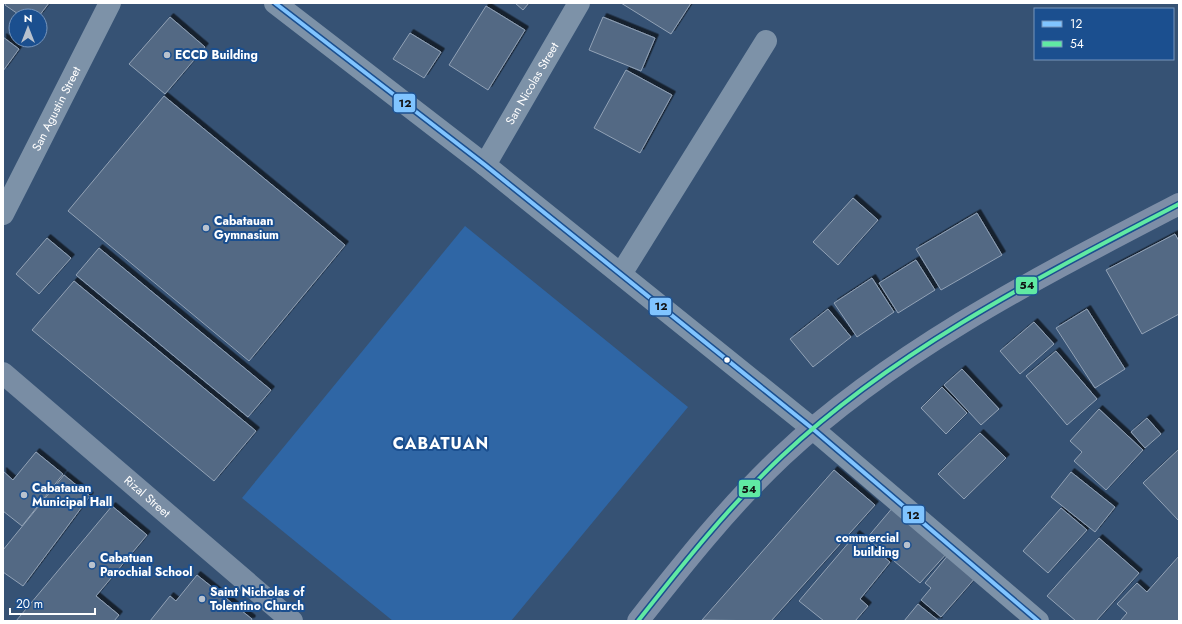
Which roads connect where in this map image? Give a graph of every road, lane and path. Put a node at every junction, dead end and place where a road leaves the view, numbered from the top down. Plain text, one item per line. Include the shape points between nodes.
1 (110, 3) edge
2 (275, 3) edge
3 (579, 3) edge
4 (766, 41) dead end
5 (485, 165) junction
6 (1179, 204) edge
7 (3, 214) edge
8 (621, 274) junction
9 (3, 373) edge
10 (813, 429) junction
11 (292, 621) edge
12 (638, 621) edge
13 (1038, 621) edge

1 - 7 street, San Agustin Street
2 - 5 street
3 - 5 street, San Nicolas Street
4 - 8 street
5 - 8 street
6 - 10 main road via 1055,270 951,331 858,393
8 - 10 street
9 - 11 main road, Rizal Street
10 - 12 main road via 742,495
10 - 13 street

